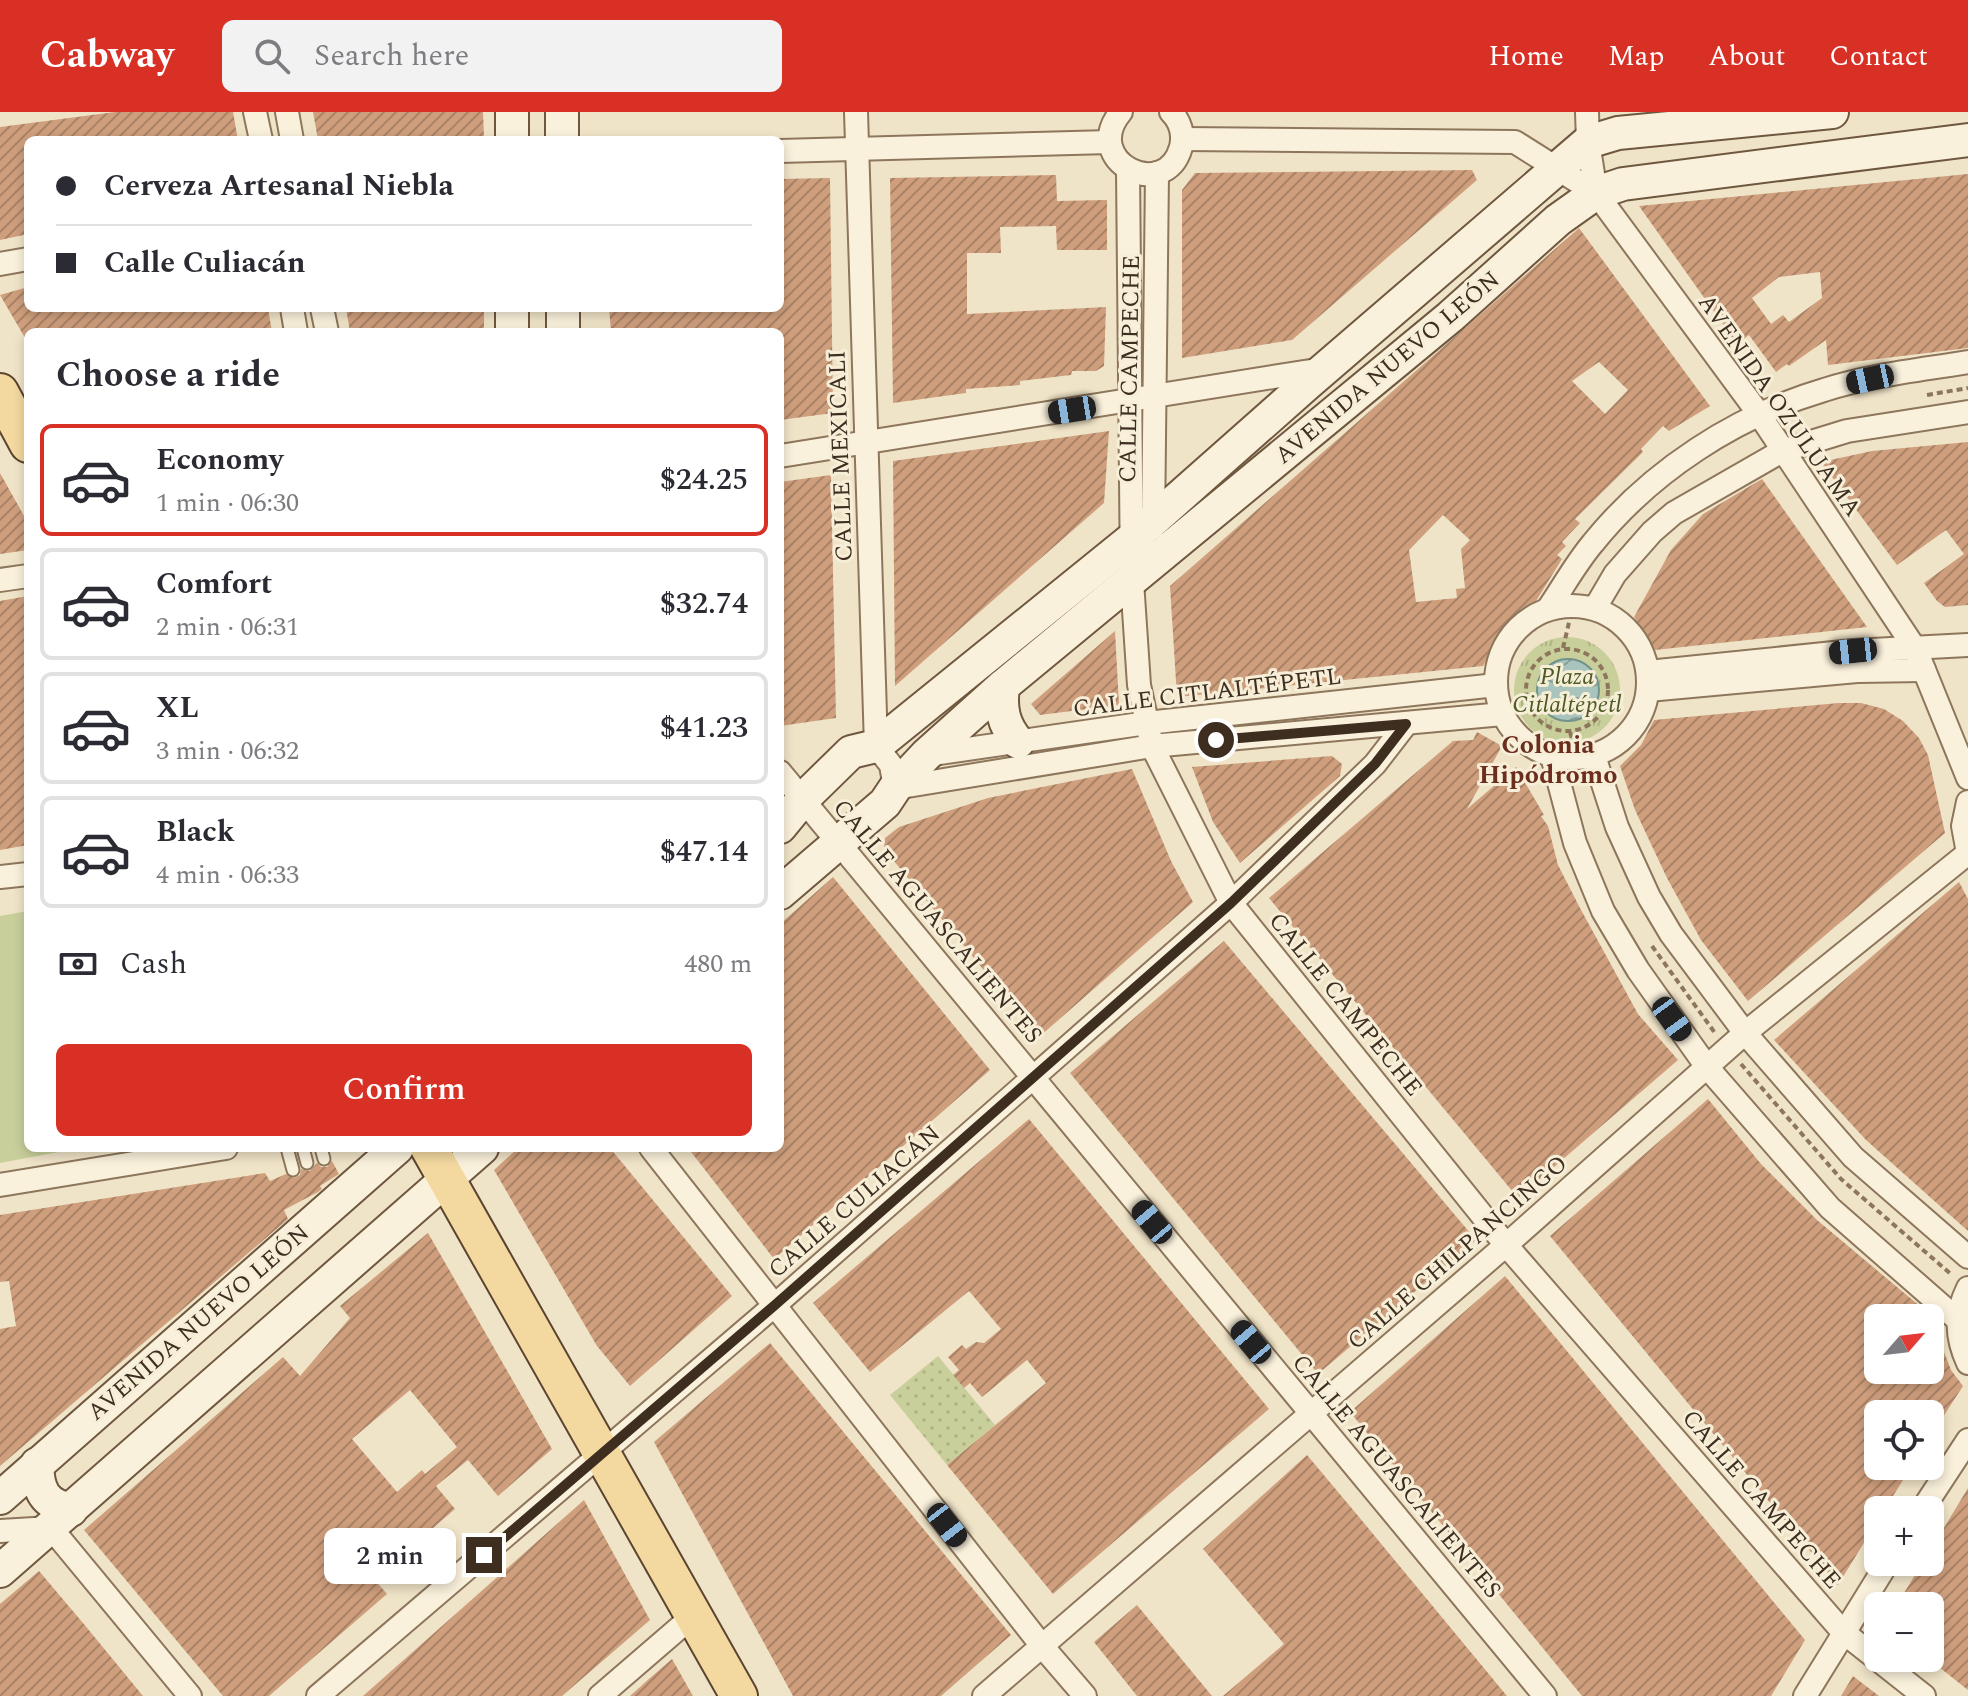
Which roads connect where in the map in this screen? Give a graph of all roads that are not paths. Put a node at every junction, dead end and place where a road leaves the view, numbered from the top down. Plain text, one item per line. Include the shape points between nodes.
1 (255, 112) edge
2 (287, 112) edge
3 (512, 112) edge
4 (562, 112) edge
5 (856, 112) edge
6 (1121, 112) edge
7 (1171, 112) edge
8 (1832, 112) edge
9 (1588, 127) edge
10 (260, 136) edge
11 (291, 136) edge
12 (512, 136) edge
13 (562, 136) edge
14 (1182, 139) junction
15 (1968, 140) edge
16 (1110, 142) junction
17 (857, 149) junction
18 (784, 151) edge
19 (1557, 168) junction
20 (1128, 170) junction
21 (1157, 173) junction
22 (1596, 193) junction
23 (24, 260) edge
24 (0, 264) edge
25 (1968, 362) edge
26 (1324, 369) junction
27 (1154, 397) junction
28 (1131, 400) junction
29 (1968, 412) edge
30 (1759, 414) junction
31 (865, 442) junction
32 (1782, 451) junction
33 (784, 455) edge
34 (1143, 529) junction
35 (1142, 573) junction
36 (24, 577) edge
37 (0, 580) edge
38 (1595, 608) junction
39 (1548, 609) junction
40 (1968, 645) edge
41 (1920, 660) junction
42 (1648, 681) junction
43 (1496, 685) junction
44 (1003, 686) junction
45 (1503, 714) junction
46 (1147, 723) junction
47 (1406, 724) junction
48 (1018, 742) junction
49 (876, 746) junction
50 (1152, 746) junction
51 (926, 755) junction
52 (1552, 756) junction
53 (1594, 756) junction
54 (784, 777) edge
55 (1968, 778) edge
56 (895, 788) junction
57 (803, 799) junction
58 (1968, 802) edge
59 (784, 822) edge
60 (839, 843) junction
61 (1968, 853) edge
62 (24, 874) edge
63 (0, 877) edge
64 (784, 890) edge
65 (1231, 903) junction
66 (1745, 1033) junction
67 (1707, 1067) junction
68 (1033, 1078) junction
69 (202, 1152) edge
70 (288, 1152) edge
71 (304, 1152) edge
72 (392, 1152) edge
73 (469, 1152) edge
74 (654, 1152) edge
75 (442, 1160) edge
76 (307, 1163) dead end
77 (293, 1170) dead end
78 (0, 1185) edge
79 (1506, 1245) junction
80 (1968, 1257) edge
81 (1968, 1288) edge
82 (775, 1305) junction
83 (1958, 1320) junction
84 (1968, 1363) edge
85 (1311, 1414) junction
86 (1968, 1440) edge
87 (603, 1454) junction
88 (37, 1464) junction
89 (1931, 1496) edge
90 (0, 1498) edge
91 (61, 1519) junction
92 (0, 1531) edge
93 (0, 1571) edge
94 (1879, 1576) edge
95 (694, 1615) junction
96 (1843, 1632) junction
97 (1042, 1646) junction
98 (190, 1696) edge
99 (318, 1696) edge
100 (600, 1696) edge
101 (739, 1696) edge
102 (984, 1696) edge
103 (1085, 1696) edge
104 (1545, 1696) edge
105 (1805, 1696) edge
106 (1924, 1696) edge

1 - 10 street
2 - 11 street
3 - 12 main road
4 - 13 main road
5 - 17 street, CALLE MEXICALI
6 - 16 street via 1113,122
7 - 14 street
8 - 9 main road, AVENIDA NUEVO LEÓN via 1618,133
9 - 19 main road, AVENIDA NUEVO LEÓN
9 - 22 street
14 - 19 street via 1515,142
14 - 21 street via 1175,160
15 - 22 main road, AVENIDA NUEVO LEÓN via 1623,184
16 - 17 street
16 - 20 street
17 - 18 street
17 - 31 street, CALLE MEXICALI
19 - 22 street
19 - 26 main road, AVENIDA NUEVO LEÓN
20 - 21 street
20 - 28 street, CALLE CAMPECHE
21 - 27 street, CALLE CAMPECHE
22 - 30 street, AVENIDA OZULUAMA
22 - 35 main road, AVENIDA NUEVO LEÓN
23 - 24 street
25 - 30 street via 1825,389
26 - 27 street
26 - 34 main road, AVENIDA NUEVO LEÓN
27 - 28 street
27 - 34 street, CALLE CAMPECHE
28 - 31 street
28 - 34 street, CALLE CAMPECHE
29 - 32 street via 1847,431
30 - 32 street, AVENIDA OZULUAMA
30 - 39 street via 1685,458 1628,503 1592,544
31 - 33 street
31 - 49 street, CALLE MEXICALI
32 - 38 street via 1674,513 1615,574
32 - 41 street, AVENIDA OZULUAMA
34 - 35 street, CALLE CAMPECHE
34 - 49 main road, AVENIDA NUEVO LEÓN
35 - 44 main road, AVENIDA NUEVO LEÓN
35 - 46 street, CALLE CAMPECHE via 1139,685
36 - 37 street
38 - 39 street
38 - 42 street via 1631,632 1642,651
39 - 43 street via 1526,620 1509,638
40 - 41 street
41 - 42 street via 1855,661
41 - 55 street, AVENIDA OZULUAMA
42 - 53 street via 1643,712 1631,731
43 - 45 street
43 - 46 street, CALLE CITLALTÉPETL
44 - 48 main road via 1002,712
44 - 51 main road, AVENIDA NUEVO LEÓN
45 - 47 street, CALLE CITLALTÉPETL
45 - 52 street via 1523,740
46 - 48 street, CALLE CITLALTÉPETL
46 - 50 street, CALLE CAMPECHE
47 - 50 street, CALLE CITLALTÉPETL
47 - 65 street, CALLE CULIACÁN via 1375,764
48 - 51 street, CALLE CITLALTÉPETL
49 - 51 street via 896,756
49 - 56 street via 891,765
49 - 57 main road, AVENIDA NUEVO LEÓN via 851,752
50 - 56 street, CALLE CITLALTÉPETL
50 - 65 street, CALLE CAMPECHE
51 - 56 main road, AVENIDA NUEVO LEÓN
52 - 53 street
52 - 67 street via 1575,843 1603,911
53 - 66 street via 1617,827 1649,897
54 - 57 street, CALLE AGUASCALIENTES
56 - 60 main road, AVENIDA NUEVO LEÓN
57 - 59 main road, AVENIDA NUEVO LEÓN
57 - 60 street, CALLE AGUASCALIENTES
58 - 61 street via 1963,826
60 - 64 main road, AVENIDA NUEVO LEÓN
60 - 68 street, CALLE AGUASCALIENTES
61 - 66 street, CALLE CHILPANCINGO
62 - 63 street
65 - 68 street, CALLE CULIACÁN
65 - 79 street, CALLE CAMPECHE
66 - 67 street, CALLE CHILPANCINGO
66 - 80 street via 1853,1157
67 - 79 street, CALLE CHILPANCINGO
67 - 83 street via 1830,1208
68 - 82 street, CALLE CULIACÁN
68 - 85 street, CALLE AGUASCALIENTES
69 - 78 street
70 - 77 lane
71 - 76 lane
72 - 88 main road, AVENIDA NUEVO LEÓN via 326,1203
73 - 75 main road
74 - 82 street
75 - 87 main road
75 - 91 main road via 353,1261
79 - 85 street, CALLE CHILPANCINGO
79 - 96 street, CALLE CAMPECHE
81 - 83 street
82 - 87 street, CALLE CULIACÁN
82 - 97 street
83 - 84 street
85 - 97 street, CALLE CHILPANCINGO
85 - 104 street, CALLE AGUASCALIENTES
86 - 89 street
87 - 95 main road
87 - 99 street, CALLE CULIACÁN
88 - 90 main road, AVENIDA NUEVO LEÓN
88 - 91 main road via 42,1492
91 - 92 street
91 - 93 main road
91 - 98 street
94 - 96 street
95 - 100 street
95 - 101 main road
96 - 105 street
96 - 106 street, CALLE CAMPECHE
97 - 102 street, CALLE CHILPANCINGO
97 - 103 street

